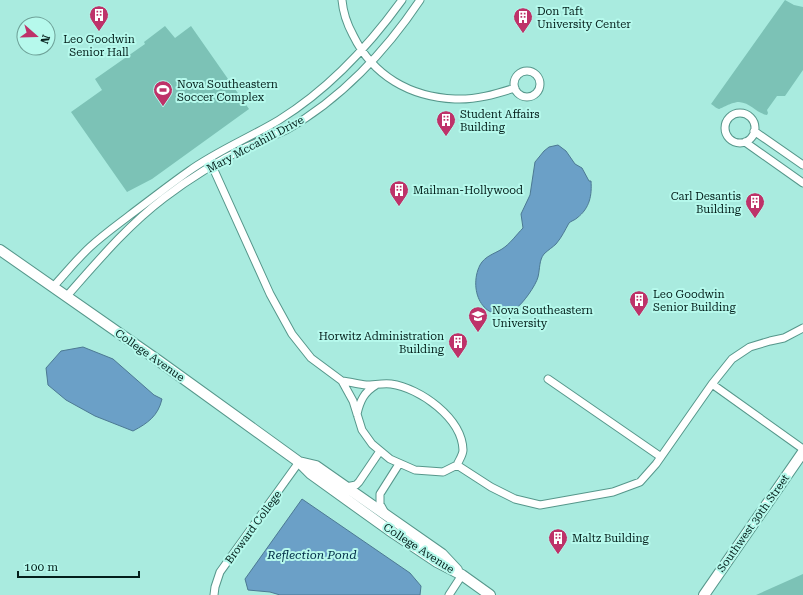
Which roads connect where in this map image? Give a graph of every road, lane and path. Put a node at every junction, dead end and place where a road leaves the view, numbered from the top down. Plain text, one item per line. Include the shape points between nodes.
1 (342, 0) edge
2 (402, 0) edge
3 (420, 0) edge
4 (361, 51) junction
5 (371, 62) junction
6 (515, 88) dead end
7 (754, 131) junction
8 (745, 142) junction
9 (210, 162) junction
10 (803, 165) edge
11 (803, 183) edge
12 (105, 234) junction
13 (113, 244) junction
14 (0, 250) edge
15 (53, 287) junction
16 (66, 297) junction
17 (803, 328) edge
18 (548, 379) dead end
19 (342, 381) junction
20 (712, 384) junction
21 (376, 385) junction
22 (357, 414) junction
23 (380, 451) junction
24 (803, 451) edge
25 (661, 457) junction
26 (299, 462) junction
27 (399, 464) junction
28 (458, 464) junction
29 (346, 487) junction
30 (386, 515) junction
31 (462, 575) junction
32 (214, 595) edge
33 (449, 595) edge
34 (490, 595) edge
35 (704, 595) edge

1 - 4 street via 349,26
2 - 4 street, Mary Mccahill Drive
3 - 5 street, Mary Mccahill Drive
4 - 5 street
4 - 9 street, Mary Mccahill Drive via 342,71 286,115
5 - 6 street via 401,86 428,95 455,99 486,96
5 - 9 street, Mary Mccahill Drive via 342,90 302,120 285,130
7 - 8 street
7 - 8 street via 753,121 745,114 735,114 727,120 724,129 728,138 736,143
7 - 10 street
8 - 11 street
9 - 12 street, Mary Mccahill Drive via 190,170
9 - 13 street, Mary Mccahill Drive via 138,219
9 - 19 street via 270,294 292,334 311,358
12 - 13 street
12 - 15 street, Mary Mccahill Drive
13 - 16 street, Mary Mccahill Drive
14 - 15 street, College Avenue
15 - 16 street, College Avenue
16 - 26 street, College Avenue
17 - 20 street via 784,338 740,352
18 - 25 street
19 - 21 street
19 - 22 street
20 - 24 street
20 - 25 street
21 - 22 street via 362,398
21 - 28 street via 390,384 402,387 424,397 448,416 461,436 463,452
22 - 23 street via 365,436
23 - 27 street
23 - 29 street via 359,482
24 - 35 street, Southwest 30th Street
25 - 28 street via 640,482 613,492 540,505 516,499 492,487
26 - 29 street, College Avenue via 316,466
26 - 31 street, College Avenue via 311,474 389,530 437,562
26 - 32 street, Broward College via 220,572
27 - 28 street via 415,470 443,472
27 - 30 street via 380,494 380,504
29 - 30 street, College Avenue
30 - 31 street, College Avenue via 442,554
31 - 33 street
31 - 34 street, College Avenue

